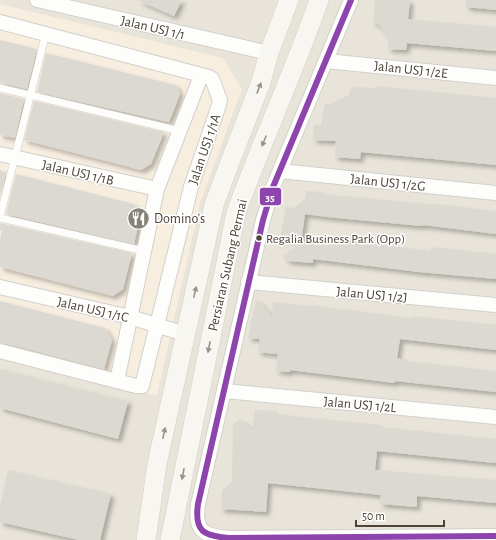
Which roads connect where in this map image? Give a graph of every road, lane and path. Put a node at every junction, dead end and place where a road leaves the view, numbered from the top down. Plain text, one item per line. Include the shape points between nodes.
1 (37, 0) edge
2 (290, 0) edge
3 (319, 0) edge
4 (351, 0) edge
5 (0, 22) edge
6 (46, 33) junction
7 (307, 34) junction
8 (269, 53) junction
9 (326, 61) junction
10 (202, 76) junction
11 (496, 78) edge
12 (0, 88) edge
13 (31, 95) junction
14 (276, 111) junction
15 (180, 131) junction
16 (0, 154) edge
17 (15, 157) junction
18 (280, 170) junction
19 (157, 189) junction
20 (496, 193) edge
21 (0, 218) edge
22 (144, 251) junction
23 (248, 282) junction
24 (0, 287) edge
25 (496, 305) edge
26 (130, 317) junction
27 (157, 325) junction
28 (185, 334) junction
29 (0, 351) edge
30 (117, 382) junction
31 (224, 391) junction
32 (496, 417) edge
33 (496, 536) edge
34 (146, 540) edge
35 (170, 540) edge

1 - 8 street, Jalan USJ 1/1
2 - 8 main road, Persiaran Subang Permai
3 - 7 main road, Persiaran Subang Permai
4 - 9 street
5 - 6 street, Jalan USJ 1/1A
6 - 10 street, Jalan USJ 1/1A
6 - 13 lane
7 - 8 main road via 285,52
7 - 14 main road, Persiaran Subang Permai
8 - 14 main road via 280,70
28 -> 8 main road, Persiaran Subang Permai via 214,205 261,82
9 - 11 street, Jalan USJ 1/2E
9 - 18 street
10 - 15 street
10 - 27 street, Jalan USJ 1/1A via 212,80 220,105 190,186
12 - 13 lane
13 - 15 lane
13 - 17 lane
14 -> 35 main road, Persiaran Subang Permai via 236,213
15 - 19 street
16 - 17 street, Jalan USJ 1/1B
17 - 19 street, Jalan USJ 1/1B
17 - 21 lane
18 - 20 street, Jalan USJ 1/2G
18 - 23 street via 263,220
19 - 22 street
21 - 22 lane
22 - 26 street
23 - 25 street, Jalan USJ 1/2J
23 - 31 street
24 - 26 street, Jalan USJ 1/1C
26 - 27 street, Jalan USJ 1/1C
26 - 30 street
27 - 28 street, Jalan USJ 1/1C
27 - 30 street, Jalan USJ 1/1A via 142,386
34 -> 28 main road, Persiaran Subang Permai via 157,464
29 - 30 street
31 - 32 street, Jalan USJ 1/2L
31 - 33 street via 196,515 203,532 212,537

